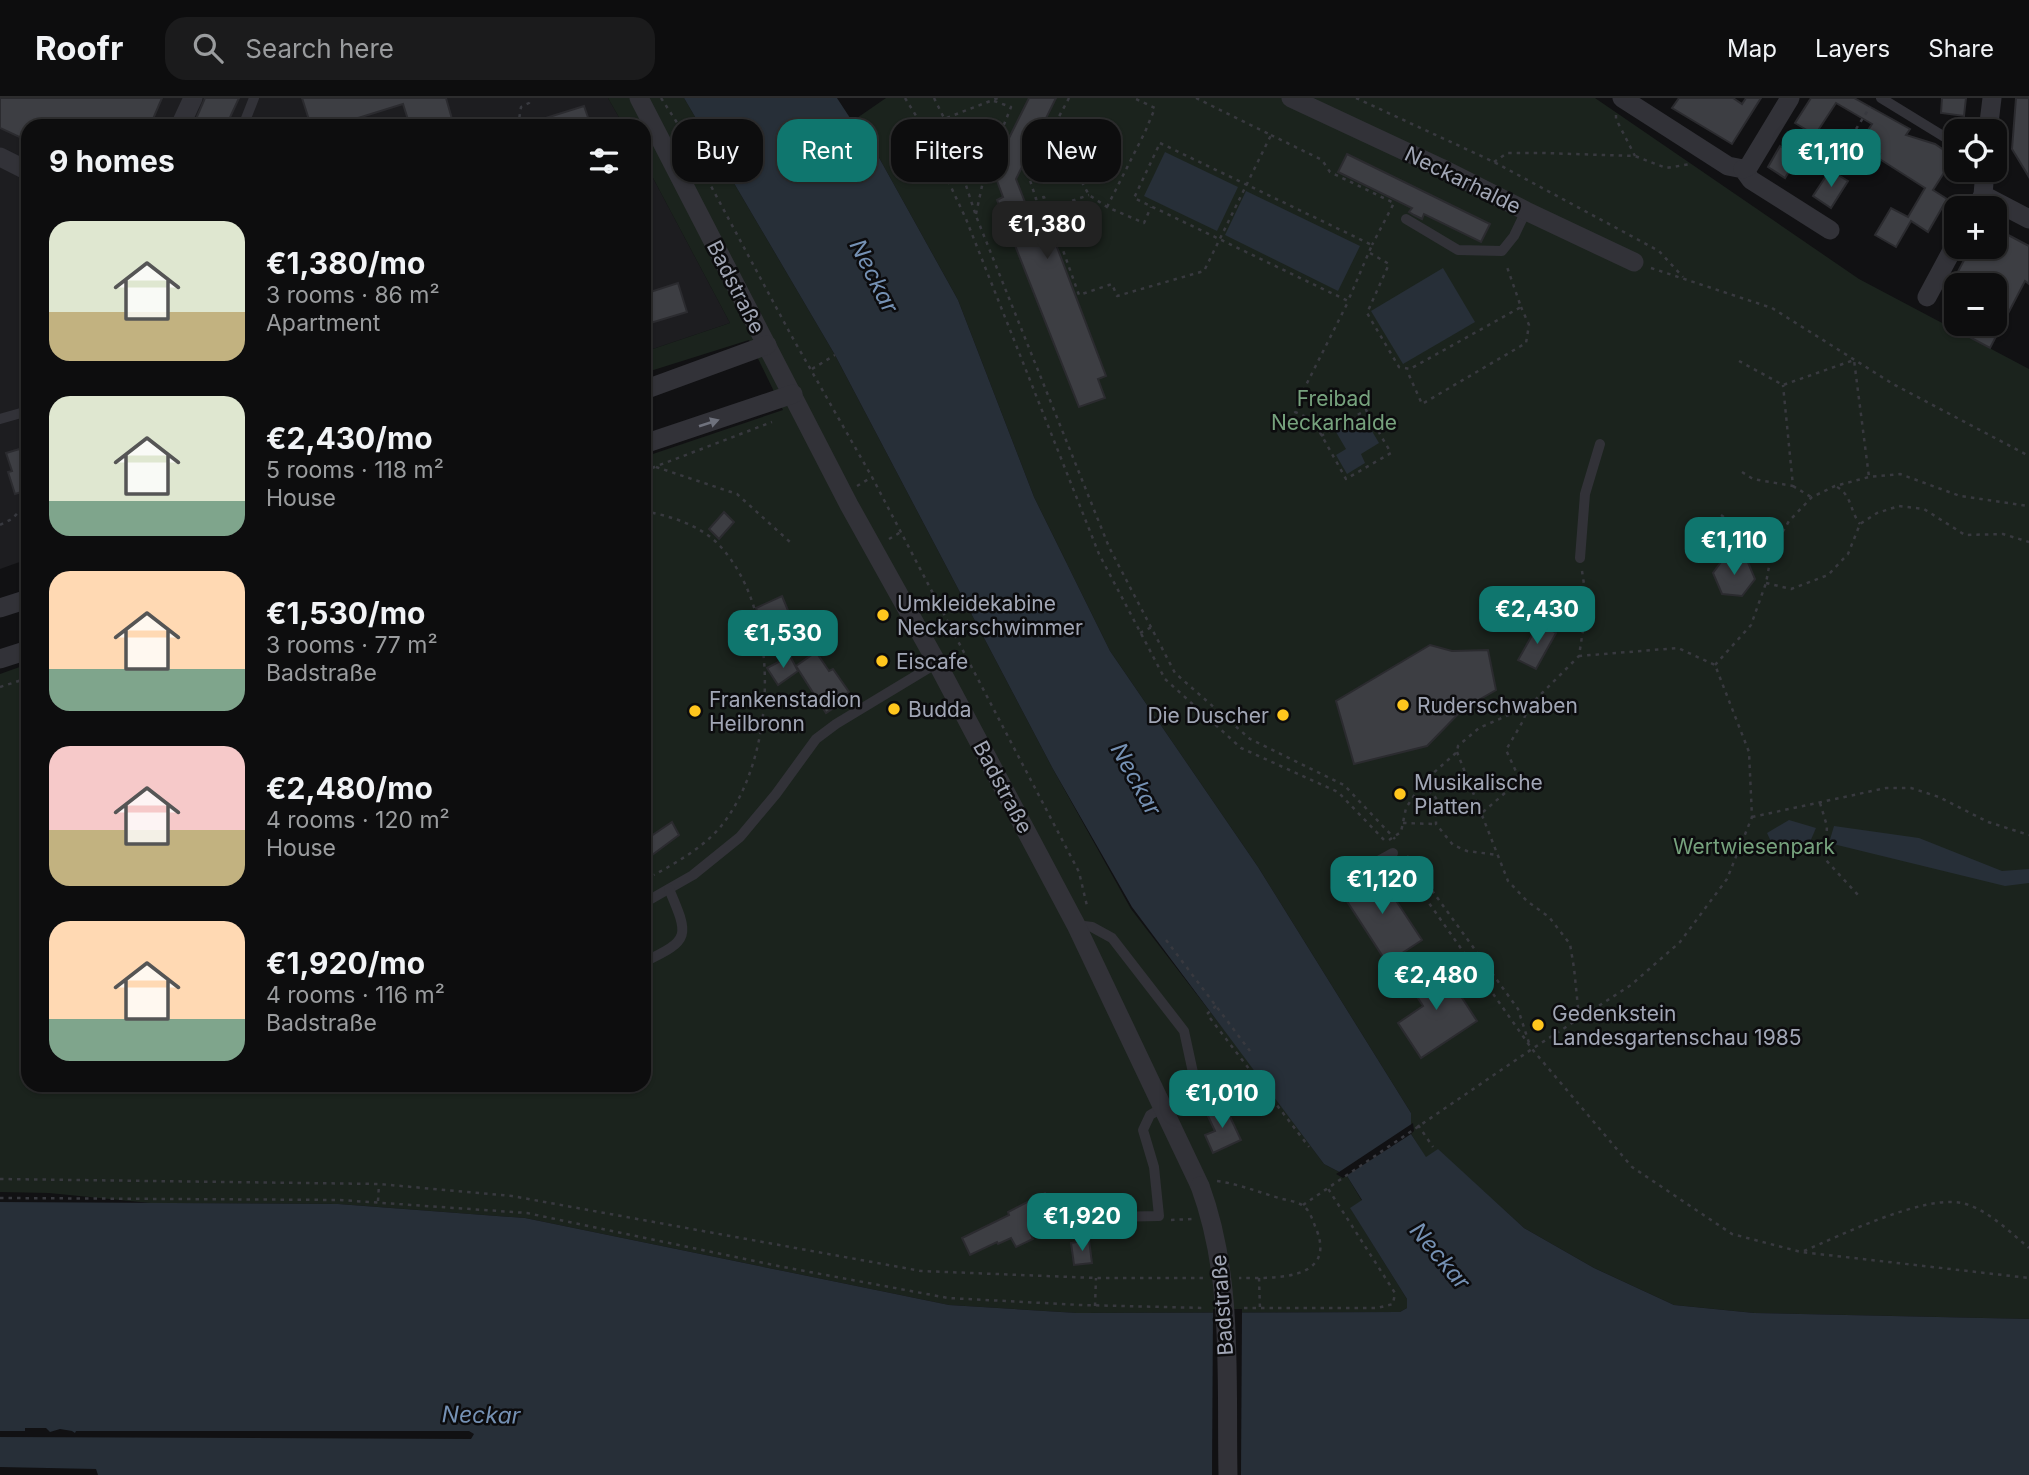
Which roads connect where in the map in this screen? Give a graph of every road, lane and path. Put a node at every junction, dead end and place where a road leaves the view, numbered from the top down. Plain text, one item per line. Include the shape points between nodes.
1 (193, 98) edge
2 (254, 98) edge
3 (531, 98) edge
4 (639, 98) edge
5 (661, 98) edge
6 (905, 98) edge
7 (934, 98) edge
8 (1069, 98) edge
9 (1133, 98) edge
10 (1196, 98) edge
11 (1291, 98) edge
12 (1356, 98) edge
13 (1623, 98) edge
14 (1790, 98) edge
15 (1876, 98) edge
16 (1881, 98) edge
17 (1992, 98) edge
18 (996, 99) edge
19 (944, 118) junction
20 (183, 119) edge
21 (246, 119) edge
22 (519, 119) edge
23 (650, 119) edge
24 (918, 119) edge
25 (1057, 119) edge
26 (1989, 119) edge
27 (651, 121) edge
28 (1856, 129) dead end
29 (1271, 135) junction
30 (1944, 137) edge
31 (1709, 154) junction
32 (1635, 156) junction
33 (0, 157) edge
34 (1494, 162) junction
35 (21, 168) edge
36 (1743, 169) junction
37 (948, 182) edge
38 (1031, 182) edge
39 (1082, 182) edge
40 (1245, 184) junction
41 (1089, 195) junction
42 (1107, 207) junction
43 (1151, 207) junction
44 (1048, 209) junction
45 (1526, 211) junction
46 (2007, 212) edge
47 (976, 216) junction
48 (965, 219) junction
49 (1406, 219) dead end
50 (2029, 219) edge
51 (1830, 230) dead end
52 (1219, 239) junction
53 (1373, 245) junction
54 (1502, 251) junction
55 (1369, 253) junction
56 (1947, 259) edge
57 (1634, 262) joint
58 (1685, 279) junction
59 (1927, 297) dead end
60 (1348, 301) junction
61 (1521, 307) junction
62 (1023, 334) junction
63 (1012, 337) junction
64 (767, 345) junction
65 (835, 355) dead end
66 (1854, 360) junction
67 (1739, 361) dead end
68 (811, 369) junction
69 (1409, 375) dead end
70 (1783, 385) junction
71 (651, 387) edge
72 (797, 403) junction
73 (21, 413) edge
74 (0, 419) edge
75 (1062, 432) junction
76 (1051, 436) junction
77 (1321, 436) junction
78 (651, 437) edge
79 (1600, 444) dead end
80 (2029, 456) edge
81 (656, 467) junction
82 (651, 469) edge
83 (1742, 472) dead end
84 (1869, 477) junction
85 (1793, 486) junction
86 (1835, 486) junction
87 (1812, 497) junction
88 (2029, 506) edge
89 (21, 509) edge
90 (651, 512) edge
91 (1721, 515) dead end
92 (1860, 524) junction
93 (0, 525) edge
94 (790, 542) dead end
95 (2029, 542) edge
96 (1772, 550) junction
97 (1580, 558) joint
98 (1120, 568) junction
99 (1110, 575) junction
100 (1766, 583) junction
101 (21, 601) edge
102 (0, 608) edge
103 (1152, 627) junction
104 (1140, 633) junction
105 (21, 652) edge
106 (1579, 656) junction
107 (0, 659) edge
108 (937, 663) junction
109 (1715, 665) junction
110 (21, 680) edge
111 (0, 687) edge
112 (1529, 706) junction
113 (1457, 752) junction
114 (1422, 783) junction
115 (1820, 803) junction
116 (1483, 812) junction
117 (1752, 817) junction
118 (1403, 823) junction
119 (1436, 824) junction
120 (2029, 835) edge
121 (1394, 837) junction
122 (1393, 853) joint
123 (1498, 855) junction
124 (1356, 874) dead end
125 (654, 875) dead end
126 (669, 889) junction
127 (1858, 895) dead end
128 (651, 899) edge
129 (1084, 926) junction
130 (1166, 940) dead end
131 (651, 959) edge
132 (1216, 1006) junction
133 (1579, 1018) junction
134 (1532, 1049) junction
135 (1250, 1051) dead end
136 (1260, 1081) junction
137 (1202, 1100) joint
138 (1162, 1108) junction
139 (1418, 1125) junction
140 (1309, 1147) dead end
141 (1433, 1147) dead end
142 (0, 1179) edge
143 (1208, 1183) junction
144 (379, 1184) junction
145 (1325, 1188) junction
146 (0, 1198) edge
147 (378, 1202) junction
148 (1303, 1205) junction
149 (1080, 1222) dead end
150 (2029, 1248) edge
151 (1801, 1252) junction
152 (1096, 1278) junction
153 (1205, 1278) dead end
154 (1232, 1278) dead end
155 (1259, 1278) junction
156 (2029, 1278) edge
157 (1095, 1306) junction
158 (1218, 1308) dead end
159 (1232, 1308) dead end
160 (1259, 1309) junction
161 (1228, 1475) edge

1 - 20 street
2 - 21 lane
3 - 22 path via 521,107
4 - 23 street, Badstraße
5 - 68 path
6 - 24 path
7 - 19 path
8 - 25 path
9 - 42 path via 1155,108
10 - 29 path
11 - 45 street, Neckarhalde
12 - 34 path
13 - 31 street
13 - 32 path via 1616,119
14 - 36 street
15 - 28 path
16 - 30 lane
17 - 26 street
18 - 19 path
18 - 47 path via 1010,107 985,172
19 - 47 path
27 - 64 street, Badstraße
29 - 40 path
29 - 53 path via 1322,160 1330,172 1394,203
31 - 32 path via 1695,163 1666,168
31 - 36 street via 1734,169
32 - 34 path via 1507,153
33 - 35 street
34 - 58 path via 1659,251
36 - 51 street via 1751,180
37 - 48 path
38 - 44 path via 1036,199 1044,197
39 - 41 path
40 - 43 path via 1160,143 1133,198
40 - 52 path
40 - 53 path
41 - 42 path
41 - 44 path
42 - 43 path via 1144,223
43 - 52 path
44 - 52 path via 1079,295 1112,284 1117,296 1204,271
45 - 54 lane
45 - 57 street, Neckarhalde
46 - 50 street
47 - 48 path
47 - 62 path
48 - 63 path
49 - 54 lane via 1458,250
52 - 60 path
53 - 55 path
54 - 61 path
55 - 60 path
55 - 61 path via 1390,264 1367,313 1399,367 1410,369
56 - 59 street
57 - 58 path
58 - 66 path via 1772,308
60 - 77 path via 1295,412 1313,421
61 - 69 path via 1529,325 1526,343 1422,404
62 - 63 path
62 - 75 path
63 - 76 path
64 - 71 street
64 - 72 street, Badstraße
65 - 68 path
66 - 70 path
66 - 80 path
66 - 84 path
67 - 70 path
68 - 129 path via 957,634 1079,872
70 - 85 path
78 -> 72 street
72 - 81 path
72 - 108 street, Badstraße
73 - 74 lane
75 - 76 path
75 - 98 path
76 - 99 path
77 - 77 path via 1346,479 1391,453 1366,410
79 - 97 lane via 1585,494
81 - 82 path
81 - 94 path via 737,494
83 - 85 path via 1754,479
84 - 86 path
84 - 88 path via 1900,474 1960,496
85 - 87 path
86 - 87 path
86 - 92 path via 1848,495
87 - 96 path via 1789,521
89 - 93 path
90 - 125 path via 697,529 733,562 755,614 764,660 762,724 748,780 710,838
91 - 96 path
92 - 95 path via 1899,506 1924,509 1965,535 2003,534
92 - 100 path via 1848,554 1828,575 1791,589
96 - 100 path
97 - 106 path via 1587,604
98 - 99 path
98 - 103 path
99 - 104 path
100 - 109 path via 1751,625
101 - 102 street
103 - 104 path
103 - 121 path via 1175,673 1250,739 1344,785
104 - 121 path via 1165,679 1241,748 1338,792 1386,842
105 - 107 street
106 - 109 path via 1678,648
106 - 112 path
108 - 126 lane via 816,738 740,836
108 - 129 street, Badstraße
109 - 117 path via 1749,752
110 - 111 path
112 - 113 path via 1479,728
112 - 116 path via 1506,750 1520,780
113 - 114 path
113 - 116 path
114 - 118 path via 1406,808
114 - 119 path via 1436,798
115 - 117 path
115 - 120 path via 1886,788 1911,788
115 - 127 path via 1827,826 1825,859
116 - 123 path
117 - 133 path via 1727,879 1679,942 1631,985
118 - 119 path
118 - 121 path
119 - 123 path via 1453,845
121 - 134 path via 1518,1009
122 - 124 lane
122 - 134 path
123 - 133 path via 1508,881 1549,917 1570,944
126 - 128 lane
126 - 131 lane via 682,920 682,938
129 - 137 lane via 1112,938 1184,1031
129 - 138 street, Badstraße
130 - 132 path
132 - 135 path
132 - 136 path via 1207,1014
133 - 134 path
134 - 139 path
134 - 151 path via 1632,1167 1732,1234
136 - 137 path via 1234,1097 1215,1103
136 - 140 path
138 - 143 street, Badstraße
138 - 149 lane via 1150,1115 1143,1130 1154,1167 1159,1216
139 - 141 path
139 - 145 path
142 - 144 path
143 - 148 path via 1245,1185
143 - 161 street, Badstraße, bridge via 1223,1272
144 - 147 path
144 - 152 path via 512,1196 921,1271
145 - 148 path
145 - 160 path via 1395,1293 1394,1304
146 - 147 path
147 - 157 path via 527,1213 948,1298
148 - 155 path via 1321,1244 1319,1260 1305,1272
150 - 151 path via 1985,1214 1962,1203 1936,1203 1886,1216
151 - 156 path
152 - 153 path
152 - 157 path
154 - 155 path
155 - 160 path
157 - 158 path
159 - 160 path

